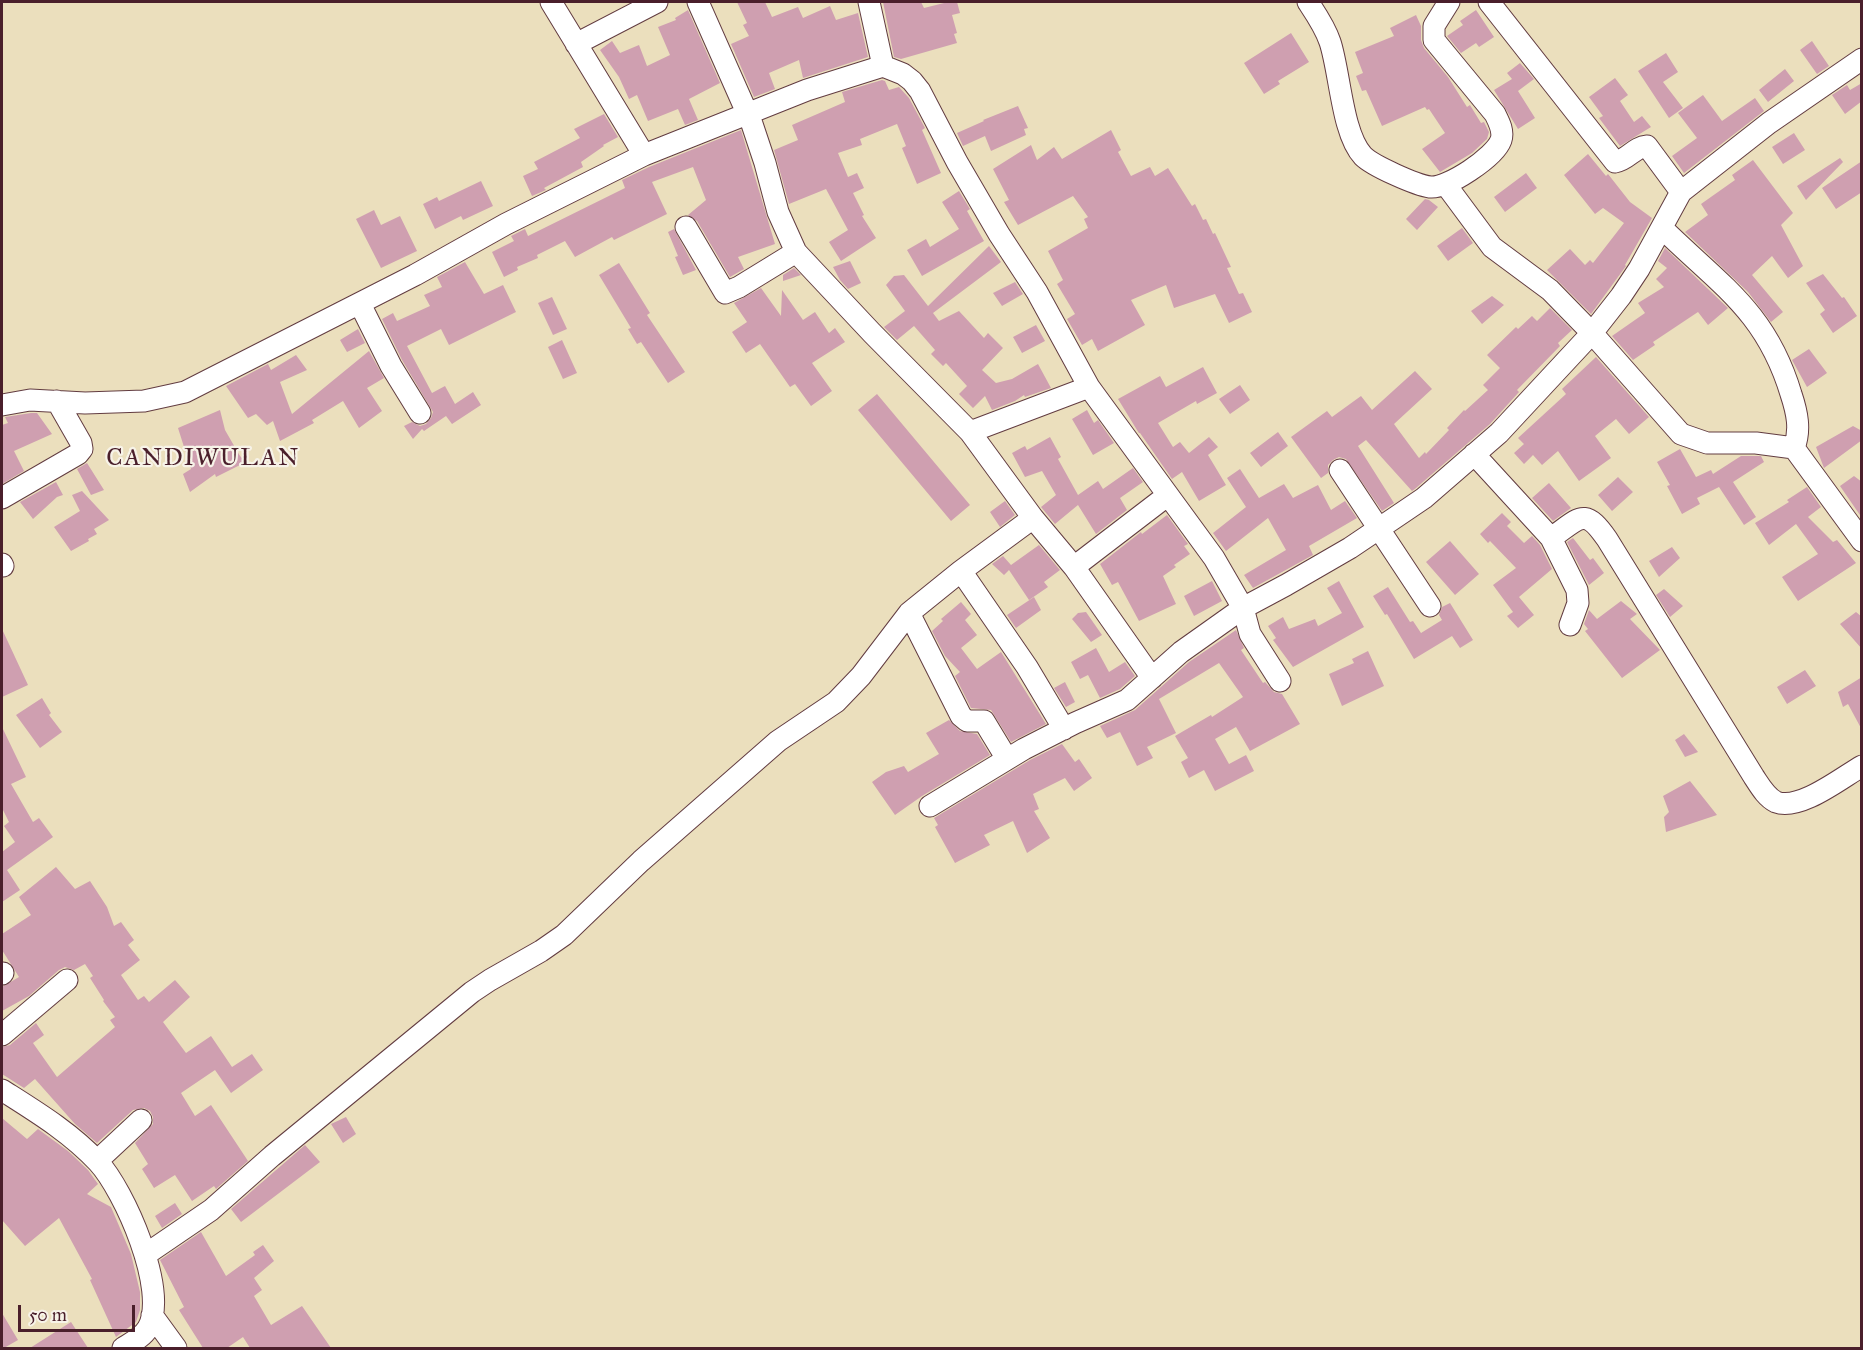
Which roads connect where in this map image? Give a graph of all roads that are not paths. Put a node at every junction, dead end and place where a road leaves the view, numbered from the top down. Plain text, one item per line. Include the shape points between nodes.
1 (551, 2) edge
2 (657, 2) edge
3 (698, 2) edge
4 (869, 2) edge
5 (1308, 2) edge
6 (1449, 2) edge
7 (1489, 2) edge
8 (576, 44) junction
9 (1862, 59) edge
10 (883, 66) junction
11 (747, 113) junction
12 (644, 155) junction
13 (1446, 185) junction
14 (1681, 192) junction
15 (686, 227) dead end
16 (1662, 228) junction
17 (796, 252) junction
18 (360, 304) junction
19 (1592, 333) junction
20 (1089, 387) junction
21 (57, 401) junction
22 (2, 405) edge
23 (420, 413) dead end
24 (970, 432) junction
25 (1794, 448) junction
26 (1474, 454) junction
27 (1340, 470) dead end
28 (1168, 495) junction
29 (2, 498) edge
30 (1033, 519) junction
31 (1379, 528) junction
32 (1551, 538) junction
33 (1862, 541) edge
34 (1074, 567) junction
35 (961, 572) junction
36 (1430, 606) dead end
37 (1243, 608) junction
38 (909, 613) junction
39 (1570, 625) dead end
40 (1152, 678) junction
41 (1280, 681) dead end
42 (1064, 729) junction
43 (1007, 759) junction
44 (1862, 766) edge
45 (930, 806) dead end
46 (67, 980) dead end
47 (2, 1035) edge
48 (2, 1090) edge
49 (141, 1120) dead end
50 (97, 1161) junction
51 (144, 1254) junction
52 (152, 1315) junction
53 (123, 1348) edge
54 (176, 1348) edge

1 - 8 street
2 - 8 street
3 - 11 street
4 - 10 street
5 - 13 street via 1330,41 1351,133 1362,155 1412,181 1430,187
6 - 13 street via 1434,26 1434,40 1491,109 1502,132 1491,153
7 - 14 street via 1615,162 1647,146
8 - 12 street
9 - 14 street via 1769,123
10 - 11 street
10 - 20 street via 903,74 920,92
11 - 12 street
11 - 17 street via 778,212
12 - 18 street via 506,224
13 - 19 street via 1492,246 1544,285
14 - 16 street
15 - 17 street via 725,293
16 - 19 street via 1631,282
16 - 25 street via 1734,294 1772,344 1796,413 1798,438
17 - 24 street
18 - 21 street via 172,396 144,401
18 - 23 street
19 - 25 street via 1681,434 1707,443
19 - 26 street
20 - 24 street
20 - 28 street
21 - 22 street
21 - 29 street via 82,449
24 - 30 street
25 - 33 street
26 - 31 street via 1424,498
26 - 32 street
27 - 31 street
28 - 34 street
28 - 37 street via 1214,558
30 - 34 street
30 - 35 street
31 - 36 street
31 - 37 street
32 - 39 street via 1576,590 1578,603
32 - 44 street via 1581,518 1591,519 1598,526 1754,777 1774,801 1798,802
34 - 40 street
35 - 38 street
35 - 42 street via 1027,667
37 - 40 street
37 - 41 street via 1251,638
38 - 43 street via 961,716 967,721 984,721
38 - 51 street via 836,702 778,741 641,861 564,935 472,992 211,1210
40 - 42 street via 1128,700
42 - 43 street
43 - 45 street
46 - 47 street
48 - 50 street via 57,1125
49 - 50 street
50 - 51 street via 125,1204
51 - 52 street via 153,1293
52 - 53 street via 148,1328
52 - 54 street

